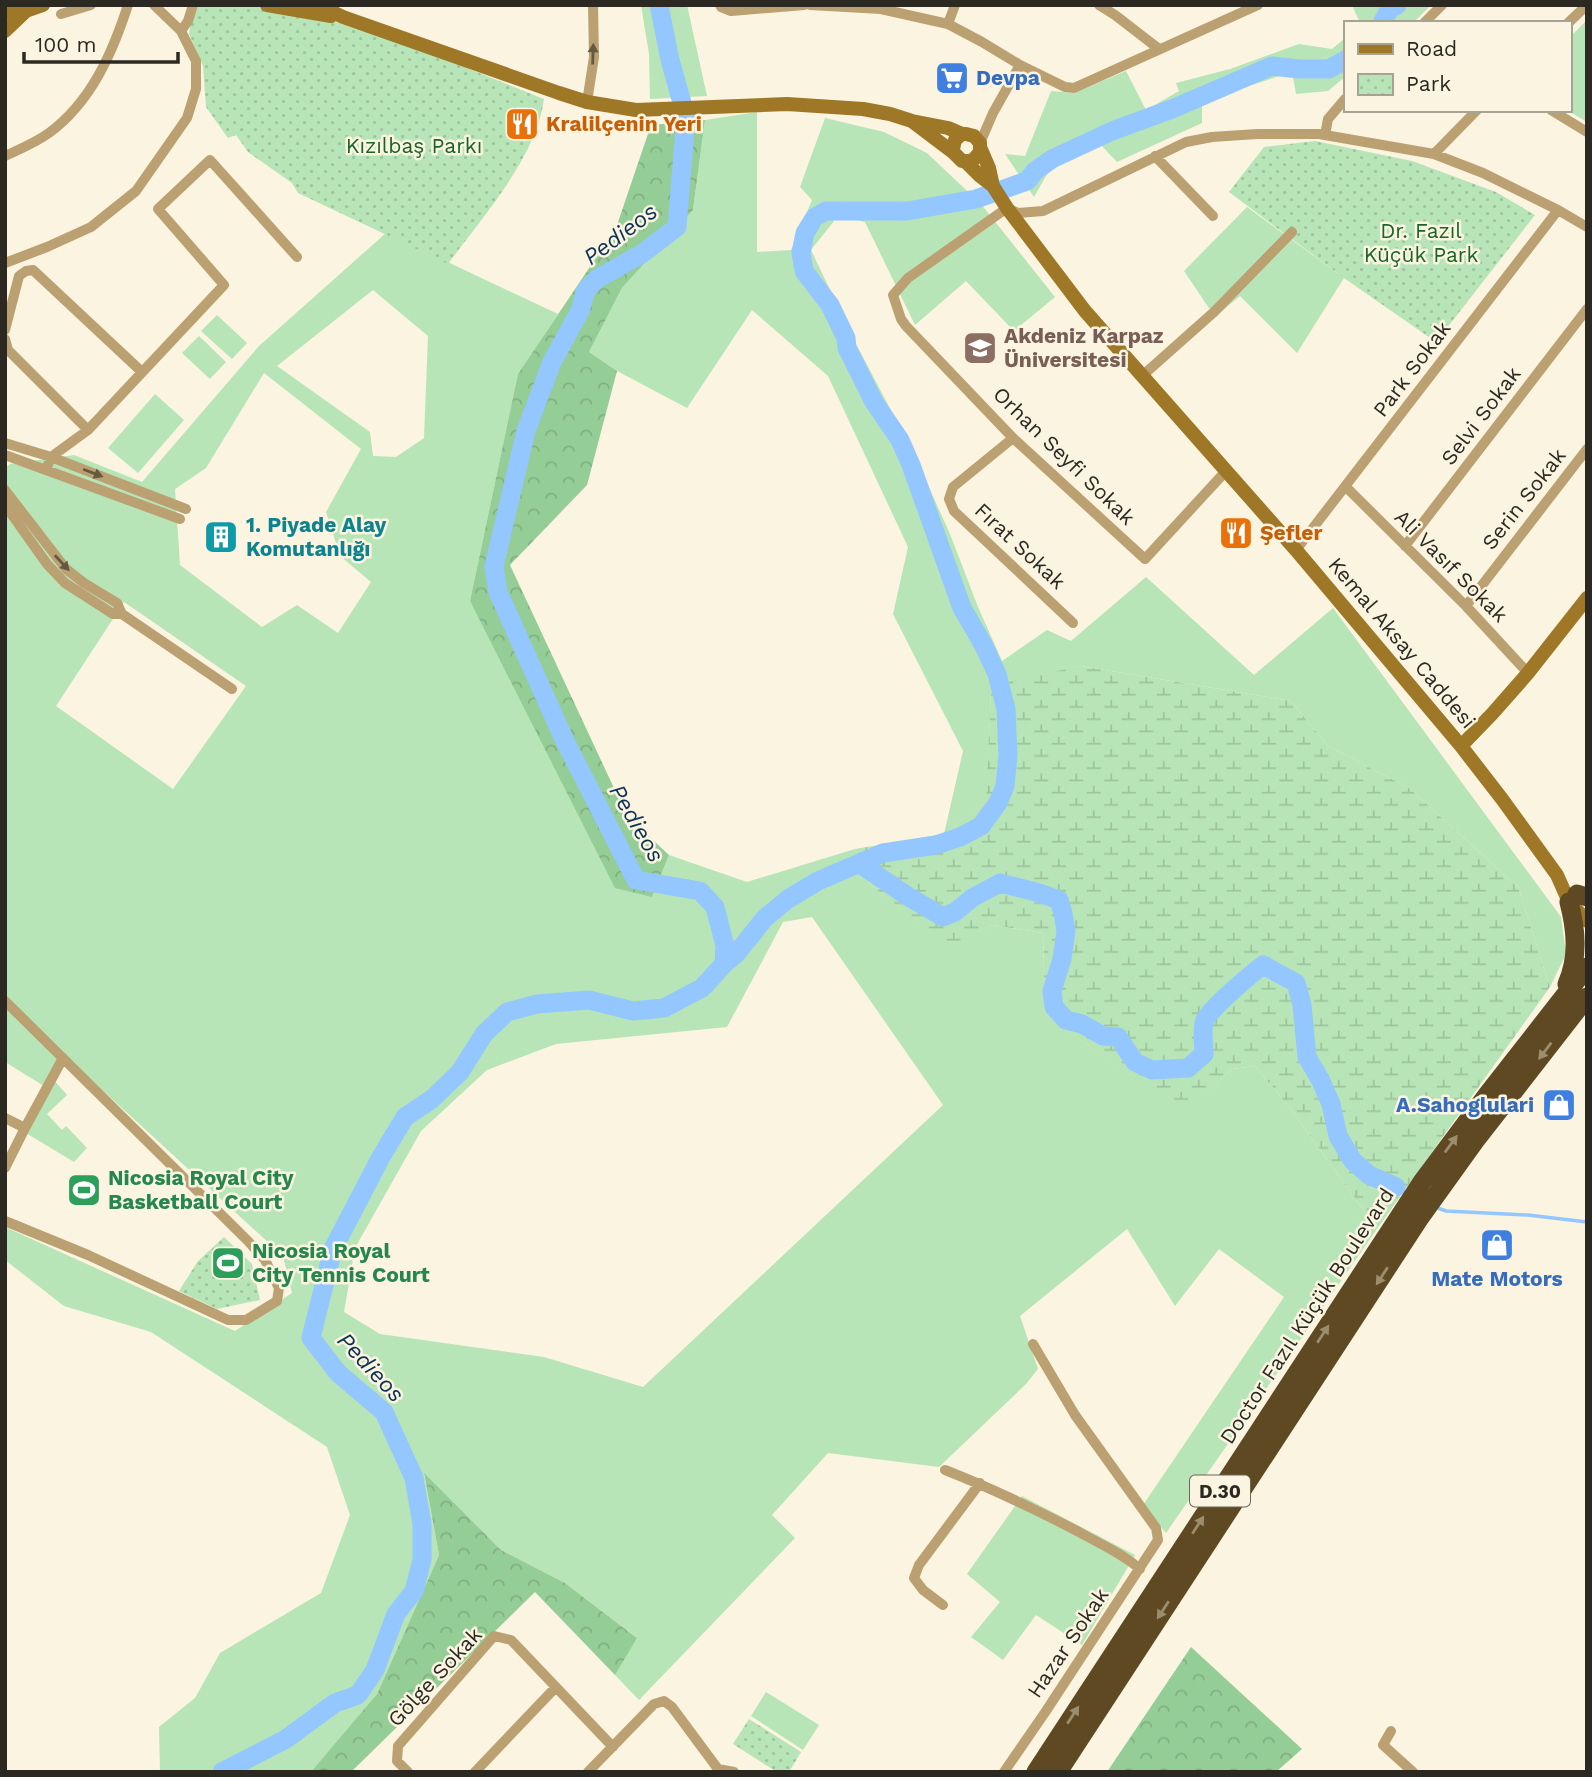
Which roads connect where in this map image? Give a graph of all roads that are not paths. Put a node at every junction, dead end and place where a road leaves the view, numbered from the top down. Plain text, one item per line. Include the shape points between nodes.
1 (43, 5) edge
2 (91, 5) edge
3 (128, 5) edge
4 (155, 5) edge
5 (193, 5) edge
6 (267, 5) edge
7 (318, 5) edge
8 (593, 5) edge
9 (804, 5) edge
10 (810, 5) edge
11 (955, 5) edge
12 (1098, 5) edge
13 (1258, 5) edge
14 (1442, 5) edge
15 (1587, 5) edge
16 (720, 6) edge
17 (1240, 8) edge
18 (26, 11) junction
19 (5, 12) edge
20 (61, 14) dead end
21 (343, 17) junction
22 (1426, 21) edge
23 (1570, 21) edge
24 (948, 24) junction
25 (5, 31) edge
26 (181, 32) junction
27 (1158, 49) junction
28 (1020, 65) junction
29 (1344, 100) edge
30 (587, 102) junction
31 (1475, 112) edge
32 (1553, 112) edge
33 (993, 113) junction
34 (912, 121) junction
35 (1587, 132) edge
36 (964, 134) junction
37 (1325, 135) junction
38 (980, 145) junction
39 (1434, 154) junction
40 (5, 156) edge
41 (1155, 156) junction
42 (960, 158) junction
43 (993, 186) junction
44 (1007, 208) junction
45 (1558, 210) junction
46 (1213, 216) dead end
47 (1587, 227) edge
48 (1292, 232) dead end
49 (297, 257) dead end
50 (5, 263) edge
51 (1585, 315) edge
52 (5, 330) edge
53 (5, 339) edge
54 (142, 372) junction
55 (1142, 376) junction
56 (88, 430) junction
57 (1013, 438) junction
58 (5, 443) edge
59 (1587, 449) edge
60 (5, 455) edge
61 (51, 457) junction
62 (46, 470) junction
63 (1226, 471) junction
64 (1346, 487) junction
65 (5, 490) edge
66 (5, 505) edge
67 (1405, 546) junction
68 (1296, 550) junction
69 (1585, 604) edge
70 (1466, 606) junction
71 (122, 614) junction
72 (1073, 623) dead end
73 (1528, 673) junction
74 (232, 689) dead end
75 (1461, 746) junction
76 (1580, 899) edge
77 (1587, 921) edge
78 (1587, 967) edge
79 (1587, 997) edge
80 (5, 1001) edge
81 (1558, 1004) junction
82 (63, 1058) junction
83 (5, 1118) edge
84 (25, 1128) junction
85 (5, 1168) edge
86 (1431, 1186) junction
87 (1412, 1214) junction
88 (5, 1221) edge
89 (1033, 1344) dead end
90 (945, 1470) dead end
91 (980, 1483) junction
92 (1140, 1569) junction
93 (1121, 1598) junction
94 (1147, 1604) junction
95 (943, 1605) dead end
96 (556, 1687) junction
97 (1391, 1731) dead end
98 (612, 1747) junction
99 (716, 1770) edge
100 (408, 1772) edge
101 (475, 1772) edge
102 (588, 1772) edge
103 (734, 1772) edge
104 (1003, 1772) edge
105 (1036, 1772) edge
106 (1058, 1772) edge
107 (1413, 1772) edge

1 - 18 main road
2 - 20 street
3 - 40 street via 103,70 78,105 48,134
4 - 26 street
5 - 26 street
6 - 21 main road
7 - 21 main road
30 -> 8 street via 594,57
9 - 16 street via 731,11
10 - 24 street via 881,9
11 - 24 street
12 - 27 street
13 - 17 street
14 - 22 street
15 - 23 street
17 - 27 street
18 - 19 main road
18 - 25 main road
21 - 30 main road
24 - 28 street
26 - 50 street via 196,61 196,89 187,118 136,191 91,227
27 - 28 street via 1074,88
28 - 33 street
29 - 37 street via 1328,119
30 - 34 main road via 636,110 825,106 863,109
31 - 39 street
32 - 35 street
33 - 36 street
33 - 38 street
34 - 36 main road
34 - 42 main road, Kemal Aksay Caddesi
36 - 38 main road via 974,136
36 - 42 main road via 953,144
37 - 39 street
37 - 41 street via 1212,137
38 - 42 main road via 974,159
38 - 43 main road, Kemal Aksay Caddesi
39 - 45 street
41 - 44 street via 1044,211 1018,213
41 - 46 street
42 - 43 main road, Kemal Aksay Caddesi
43 - 44 main road, Kemal Aksay Caddesi
44 - 55 main road, Kemal Aksay Caddesi via 1085,311
44 - 57 street, Orhan Seyfi Sokak via 908,278 893,295 906,326
45 - 47 street
45 - 64 street, Park Sokak
48 - 55 street via 1214,312
49 - 54 street via 210,160 158,209 224,285
51 - 67 street, Selvi Sokak
52 - 54 street via 19,276 33,270
53 - 56 street via 8,350
54 - 56 street
55 - 63 main road, Kemal Aksay Caddesi
56 - 61 street
57 - 63 street, Orhan Seyfi Sokak via 1145,559
57 - 72 street, Fırat Sokak via 953,487 949,499 954,511
58 - 61 street
59 - 70 street, Serin Sokak
60 - 62 street
61 - 62 street
61 -> 62 street via 183,514
63 - 68 main road, Kemal Aksay Caddesi
64 - 67 street, Ali Vasıf Sokak
64 - 68 street, Park Sokak
65 -> 71 street via 66,569 117,603
66 - 71 street via 65,583 113,614
67 - 70 street, Ali Vasıf Sokak
68 - 75 main road, Kemal Aksay Caddesi
69 - 73 main road
70 - 73 street, Ali Vasıf Sokak
71 - 74 street
73 - 75 main road
75 - 76 main road, Kemal Aksay Caddesi
76 - 77 main road, Kemal Aksay Caddesi
76 - 81 highway via 1573,919 1576,956
78 - 81 highway, Doctor Fazıl Küçük Boulevard / D.30
79 -> 86 highway, Doctor Fazıl Küçük Boulevard / D.30 via 1475,1141
80 - 82 street
86 -> 81 highway, Doctor Fazıl Küçük Boulevard / D.30 via 1487,1095
82 - 84 street
82 - 88 street via 265,1260 279,1288 277,1301 246,1320 228,1320
83 - 84 street
84 - 85 street
86 - 87 highway, Doctor Fazıl Küçük Boulevard / D.30
94 -> 87 highway, Doctor Fazıl Küçük Boulevard / D.30
87 -> 106 highway, Doctor Fazıl Küçük Boulevard / D.30
89 - 92 street, Hazar Sokak via 1074,1415 1158,1534
90 - 91 street
91 - 92 street via 1115,1551
91 - 95 street via 914,1578
92 - 93 street, Hazar Sokak
93 - 94 street
93 - 104 street, Hazar Sokak
105 -> 94 highway, Doctor Fazıl Küçük Boulevard / D.30
96 - 98 street, Gölge Sokak
96 - 100 street, Gölge Sokak via 511,1640 494,1636 398,1746 397,1761
96 - 101 street
97 - 107 street via 1383,1745
98 - 99 street via 654,1704 664,1701
98 - 102 street
99 - 103 street

